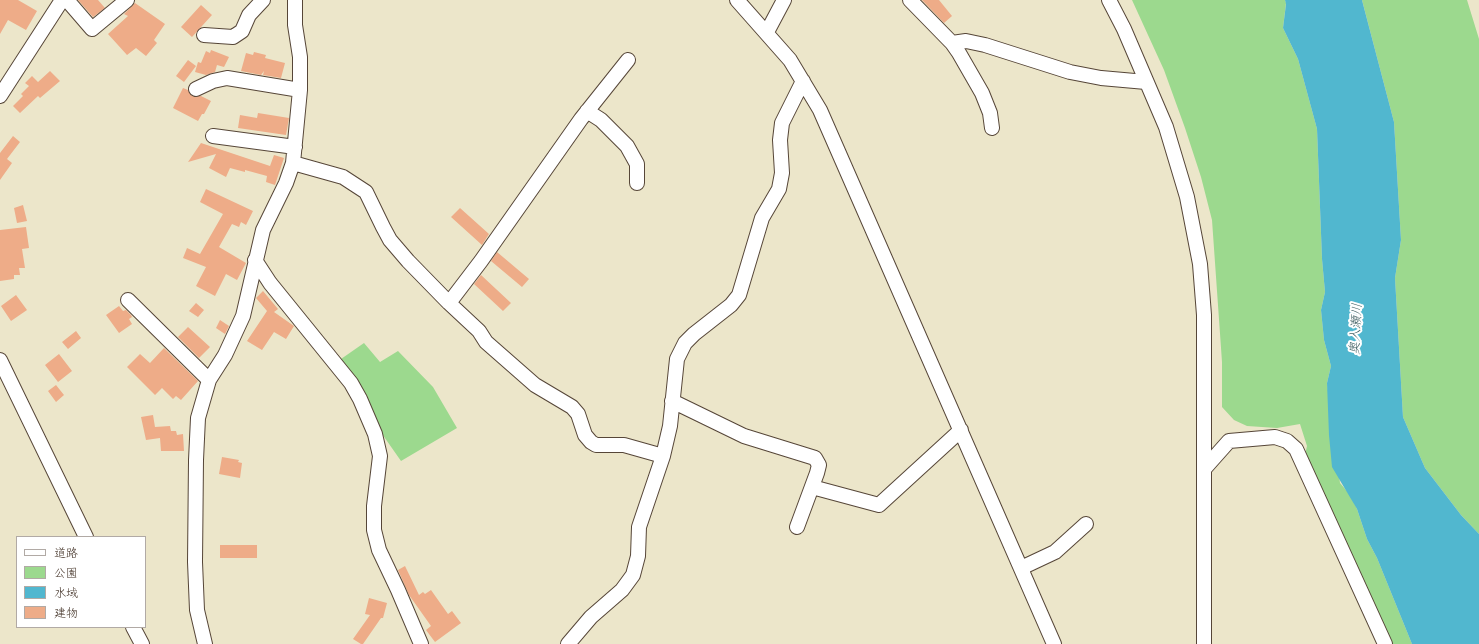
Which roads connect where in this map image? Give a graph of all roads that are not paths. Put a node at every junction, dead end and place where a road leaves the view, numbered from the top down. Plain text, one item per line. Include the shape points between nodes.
1 (62, 0) edge
2 (67, 0) edge
3 (127, 0) edge
4 (263, 0) edge
5 (295, 0) edge
6 (737, 0) edge
7 (784, 0) edge
8 (910, 0) edge
9 (1109, 0) edge
10 (767, 32) junction
11 (204, 35) dead end
12 (952, 43) junction
13 (628, 60) dead end
14 (803, 81) junction
15 (1146, 82) junction
16 (196, 89) dead end
17 (300, 90) junction
18 (0, 96) edge
19 (587, 111) junction
20 (992, 128) dead end
21 (213, 136) dead end
22 (295, 147) junction
23 (293, 163) junction
24 (637, 183) dead end
25 (255, 260) junction
26 (128, 300) dead end
27 (448, 303) junction
28 (0, 360) edge
29 (209, 380) junction
30 (672, 401) junction
31 (961, 430) junction
32 (663, 456) junction
33 (1205, 468) junction
34 (812, 487) junction
35 (1086, 524) dead end
36 (797, 527) dead end
37 (86, 536) edge
38 (1021, 568) junction
39 (134, 628) edge
40 (142, 644) edge
41 (205, 644) edge
42 (421, 644) edge
43 (568, 644) edge
44 (1054, 644) edge
45 (1204, 644) edge
46 (1385, 644) edge

1 - 18 street
2 - 3 street via 92,29
4 - 11 street via 249,15 242,31 233,37
5 - 17 street
6 - 10 street
7 - 10 street
8 - 12 street
9 - 15 street
10 - 14 street
12 - 15 street via 985,45 1070,72
12 - 20 street via 982,93 990,113
13 - 19 street
14 - 30 street via 782,123 782,173 779,189 762,218 739,295 731,305 685,343 677,359
14 - 31 street via 820,110
15 - 33 street via 1166,127 1187,197 1200,264 1204,315
16 - 17 street via 227,78
17 - 22 street
19 - 24 street via 610,128 627,146 636,164
19 - 27 street via 481,261
21 - 22 street
22 - 23 street
23 - 25 street via 264,230
23 - 27 street via 343,177 366,192 390,240
25 - 29 street via 242,316 225,355
25 - 42 street via 270,283 351,383 360,399 380,451 374,530 379,550
26 - 29 street
27 - 32 street via 479,331 486,342 535,385 572,407 591,442 624,445
28 - 37 street
29 - 41 street via 198,418 196,460 197,610
30 - 32 street via 670,426
30 - 34 street via 744,436 815,458 819,465
31 - 34 street via 879,505
31 - 38 street
32 - 43 street via 639,527 638,556 633,576 622,590 591,617
33 - 45 street
33 - 46 street via 1229,441 1275,437 1296,448
34 - 36 street
35 - 38 street via 1055,552
38 - 44 street
39 - 40 street

